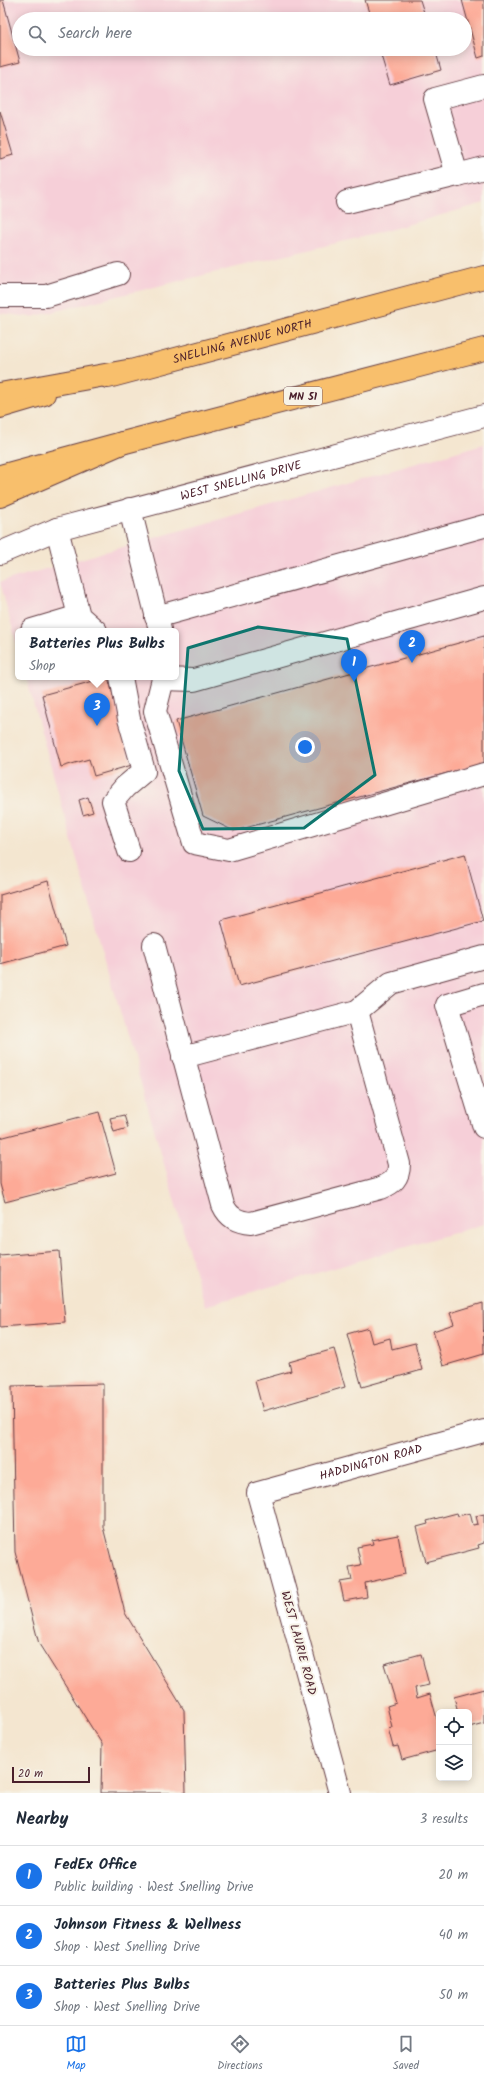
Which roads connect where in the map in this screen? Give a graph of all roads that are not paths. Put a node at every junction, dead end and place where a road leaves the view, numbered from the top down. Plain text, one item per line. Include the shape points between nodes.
1 (484, 86) edge
2 (484, 168) edge
3 (457, 175) junction
4 (348, 202) dead end
5 (118, 274) dead end
6 (484, 277) edge
7 (0, 296) edge
8 (484, 349) edge
9 (127, 371) junction
10 (0, 394) edge
11 (0, 407) edge
12 (484, 416) edge
13 (122, 442) junction
14 (0, 476) edge
15 (0, 496) edge
16 (130, 509) junction
17 (484, 526) edge
18 (57, 529) junction
19 (0, 553) edge
20 (484, 598) edge
21 (79, 616) junction
22 (158, 624) edge
23 (39, 628) edge
24 (93, 628) edge
25 (179, 679) edge
26 (122, 680) edge
27 (163, 680) edge
28 (155, 711) junction
29 (130, 719) junction
30 (484, 774) edge
31 (129, 851) dead end
32 (154, 945) dead end
33 (484, 957) edge
34 (484, 994) edge
35 (357, 1011) junction
36 (183, 1057) junction
37 (484, 1127) edge
38 (484, 1431) edge
39 (258, 1493) joint
40 (340, 1793) edge

1 - 3 street via 435,99
2 - 3 street
3 - 4 street
5 - 7 street via 46,296
6 - 9 main road, SNELLING AVENUE NORTH
8 - 13 main road, MN 51
9 - 10 main road
9 - 11 main road, SNELLING AVENUE NORTH
12 - 16 street, WEST SNELLING DRIVE
13 - 14 main road, MN 51
13 - 15 main road
16 - 18 street, WEST SNELLING DRIVE
16 - 22 street
17 - 22 street
18 - 19 street, WEST SNELLING DRIVE
18 - 21 street
20 - 25 street via 194,680
21 - 23 street
21 - 24 street
26 - 29 street
27 - 28 street
28 - 29 street
28 - 30 street via 194,843 229,850
29 - 31 street via 144,771 113,801
32 - 36 street
33 - 35 street via 391,982
34 - 37 street via 447,1005
35 - 36 street
35 - 36 street via 399,1164 396,1179 390,1185 252,1223 232,1219 226,1213
38 - 39 street, HADDINGTON ROAD
39 - 40 street, WEST LAURIE ROAD

